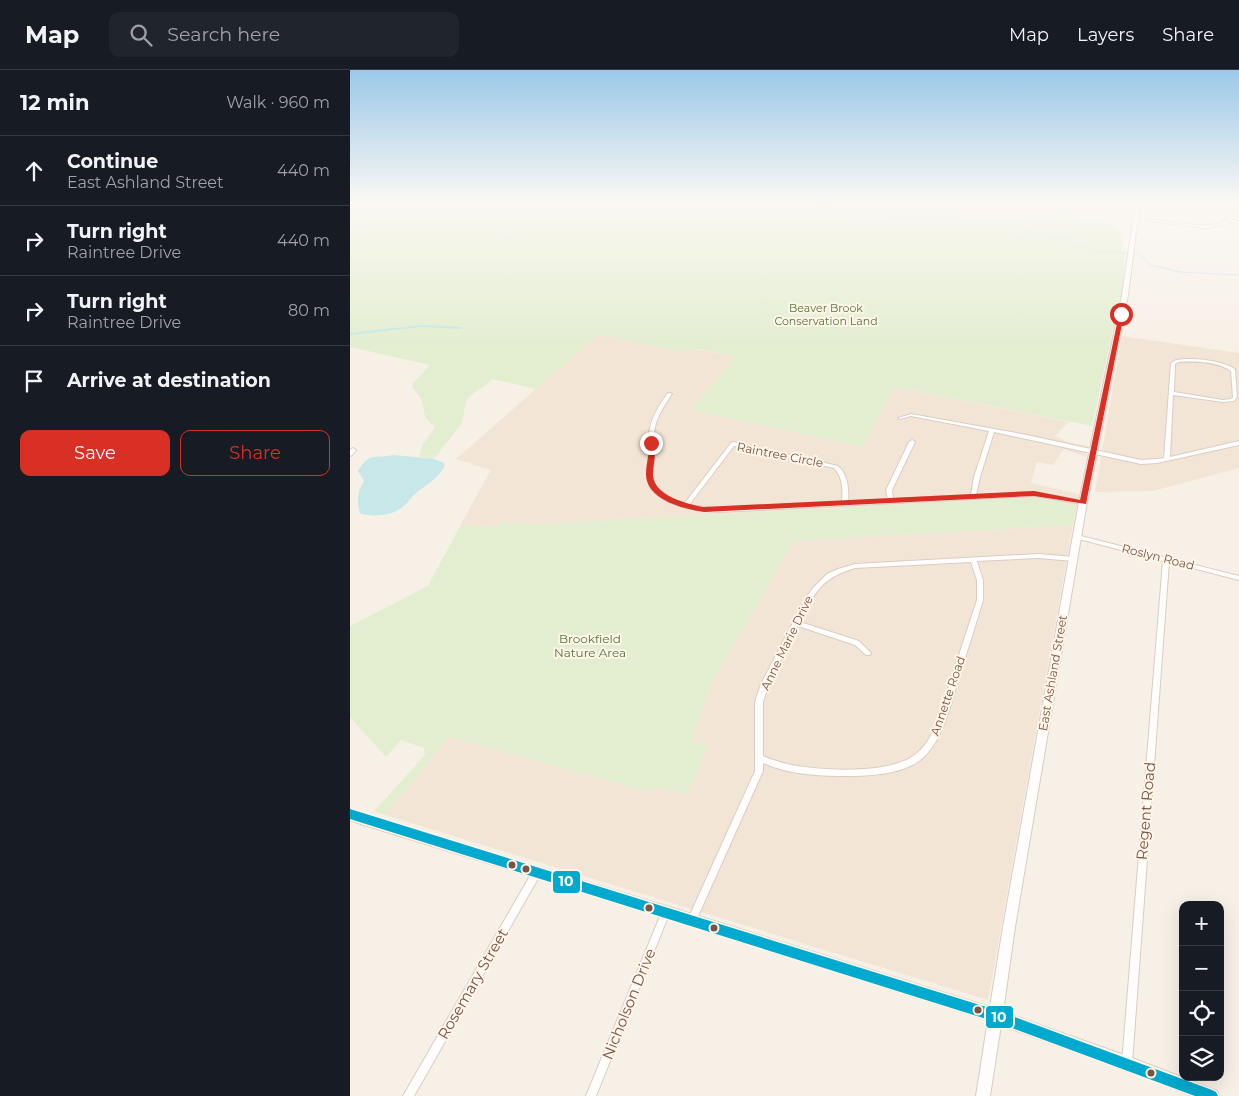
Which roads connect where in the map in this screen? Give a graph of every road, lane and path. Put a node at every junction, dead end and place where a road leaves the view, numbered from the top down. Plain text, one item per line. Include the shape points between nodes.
1 (1130, 249) edge
2 (1172, 393) junction
3 (670, 394) dead end
4 (900, 418) dead end
5 (992, 430) junction
6 (912, 442) dead end
7 (1239, 443) edge
8 (1093, 452) junction
9 (1168, 459) junction
10 (973, 497) junction
11 (891, 501) junction
12 (1083, 502) junction
13 (845, 503) junction
14 (685, 506) junction
15 (1077, 537) junction
16 (1166, 559) junction
17 (973, 560) junction
18 (1074, 560) junction
19 (1239, 578) edge
20 (796, 623) junction
21 (868, 653) dead end
22 (759, 758) junction
23 (350, 814) edge
24 (537, 872) junction
25 (666, 912) junction
26 (692, 920) junction
27 (996, 1016) junction
28 (1126, 1063) junction
29 (408, 1096) edge
30 (591, 1096) edge
31 (983, 1096) edge
32 (1212, 1096) edge

1 - 8 main road, East Ashland Street via 1125,295
2 - 2 street via 1173,363 1176,361 1225,365 1234,372 1232,400
2 - 9 street
3 - 14 street via 658,410 651,434 651,482 665,497
4 - 5 street via 912,415
5 - 8 street
5 - 10 street
6 - 11 street via 889,490
7 - 9 street
8 - 9 street via 1141,462
8 - 12 main road, East Ashland Street
10 - 11 street
10 - 12 street via 1034,494
11 - 13 street
12 - 15 main road, East Ashland Street
13 - 14 street via 717,510
13 - 14 street, Raintree Circle via 844,480 836,467 733,444
15 - 16 street, Roslyn Road
15 - 18 main road, East Ashland Street
16 - 19 street, Roslyn Road
16 - 28 street, Regent Road
17 - 18 street, Anne Marie Drive via 1038,556
17 - 20 street, Anne Marie Drive via 866,565 834,572 819,583
17 - 22 street, Annette Road via 980,580 980,600 941,722 934,740 925,751 910,763 885,770 857,772 785,768
18 - 27 main road, East Ashland Street via 1010,917
20 - 21 street via 857,643
20 - 22 street, Anne Marie Drive via 759,702
22 - 26 street, Anne Marie Drive via 754,782
23 - 24 main road
24 - 25 main road
24 - 29 street, Rosemary Street
25 - 26 main road
25 - 30 street, Nicholson Drive
26 - 27 main road
27 - 28 main road
27 - 31 main road, East Ashland Street
28 - 32 main road

